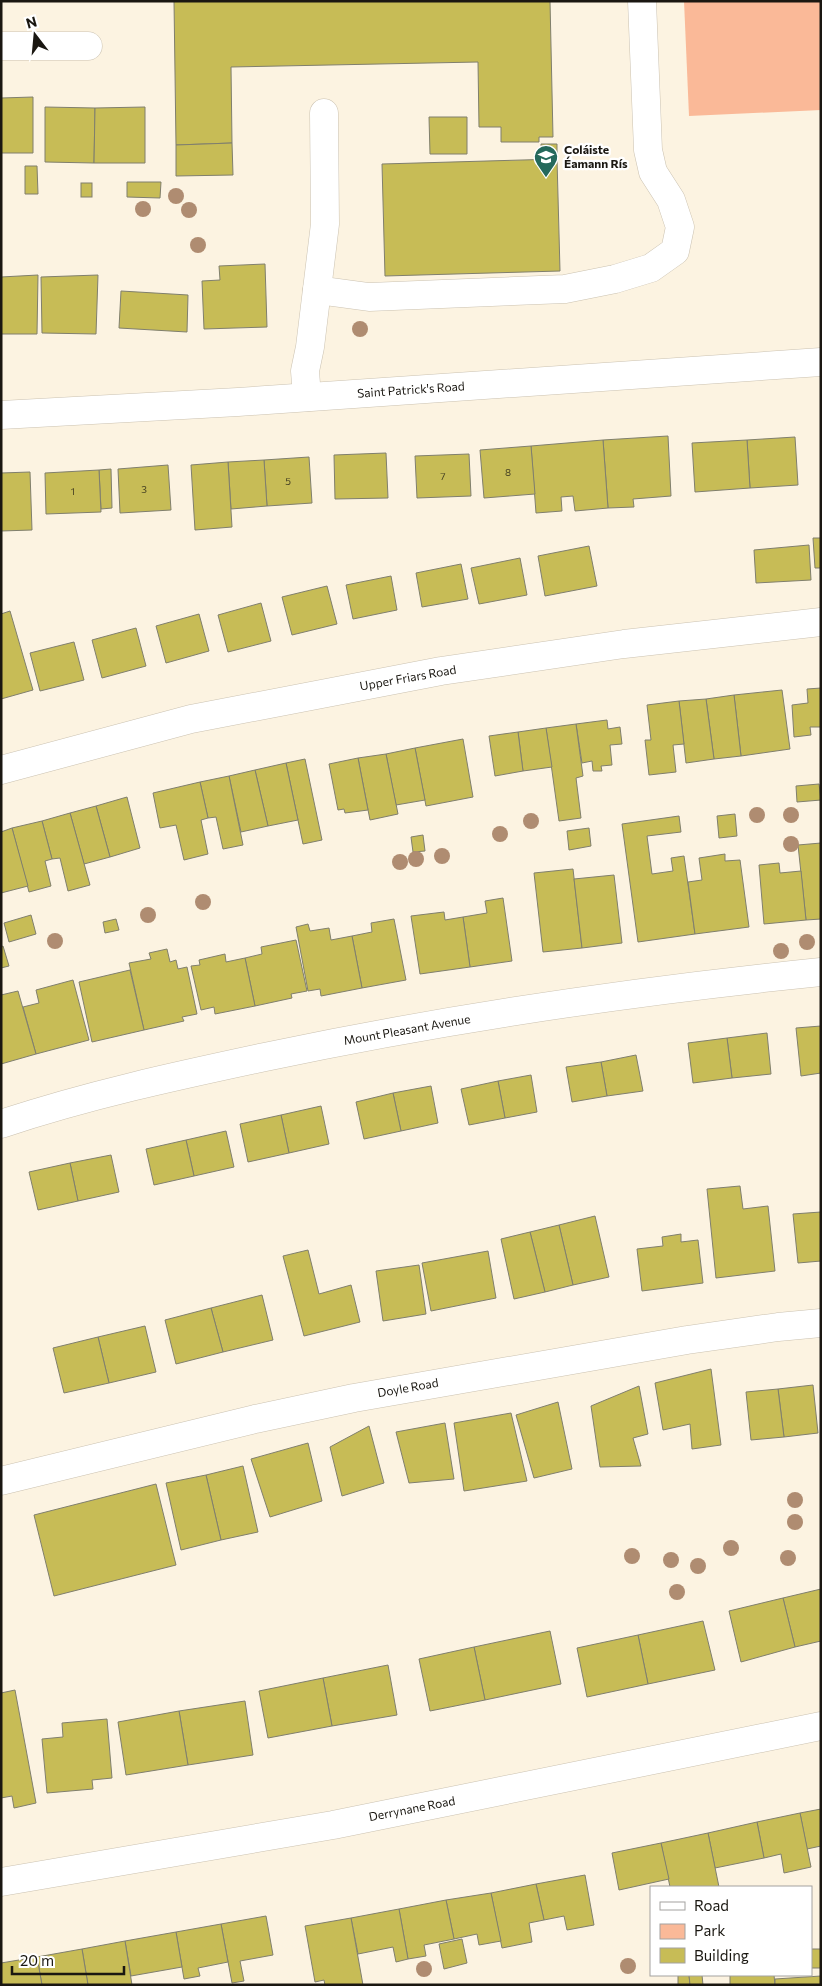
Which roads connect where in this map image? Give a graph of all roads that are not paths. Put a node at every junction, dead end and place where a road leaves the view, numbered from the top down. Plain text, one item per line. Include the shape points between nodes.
1 (642, 1) edge
2 (1, 46) edge
3 (88, 46) dead end
4 (324, 113) dead end
5 (317, 290) junction
6 (821, 362) edge
7 (307, 397) junction
8 (1, 415) edge
9 (821, 622) edge
10 (1, 770) edge
11 (821, 972) edge
12 (1, 1124) edge
13 (821, 1323) edge
14 (1, 1481) edge
15 (821, 1726) edge
16 (1, 1882) edge

1 - 5 street via 648,150 653,172 671,200 680,227 675,251 651,268 564,289 369,297
2 - 3 street
4 - 5 street via 325,224
5 - 7 street via 305,371
6 - 7 street, Saint Patrick's Road
7 - 8 street, Saint Patrick's Road
9 - 10 street, Upper Friars Road via 624,644 441,671 191,720
11 - 12 street, Mount Pleasant Avenue via 547,1006 336,1042 110,1091
13 - 14 street, Doyle Road via 677,1341 364,1396
15 - 16 street, Derrynane Road via 333,1825

